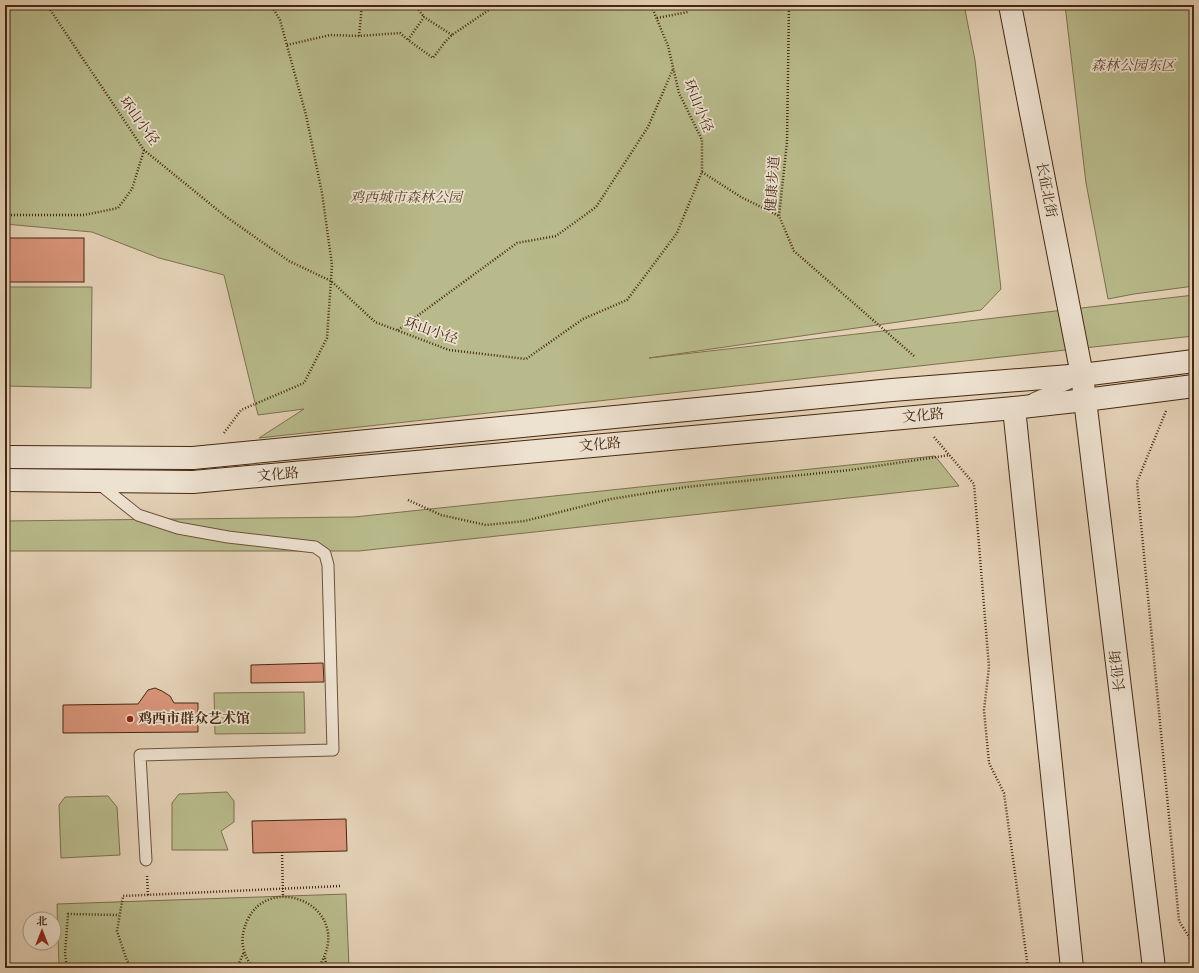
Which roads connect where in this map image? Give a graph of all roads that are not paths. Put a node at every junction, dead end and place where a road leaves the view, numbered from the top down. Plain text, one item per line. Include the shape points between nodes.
1 (1010, 5) edge
2 (1194, 361) edge
3 (1086, 374) junction
4 (1185, 387) edge
5 (1085, 400) junction
6 (1014, 408) junction
7 (5, 458) edge
8 (5, 480) edge
9 (96, 481) junction
10 (146, 860) dead end
11 (1072, 968) edge
12 (1154, 968) edge

1 - 3 main road, 长征北街
2 - 3 main road, 文化路
3 - 5 main road, 长征街
3 - 6 lane
3 - 7 main road, 文化路 via 892,390 192,458
4 - 5 main road, 文化路
5 - 6 main road, 文化路
5 - 12 main road, 长征街
6 - 9 main road, 文化路 via 193,482
6 - 11 main road
8 - 9 main road, 文化路
9 - 10 lane via 138,515 178,528 228,537 315,547 325,554 328,565 333,750 140,755

